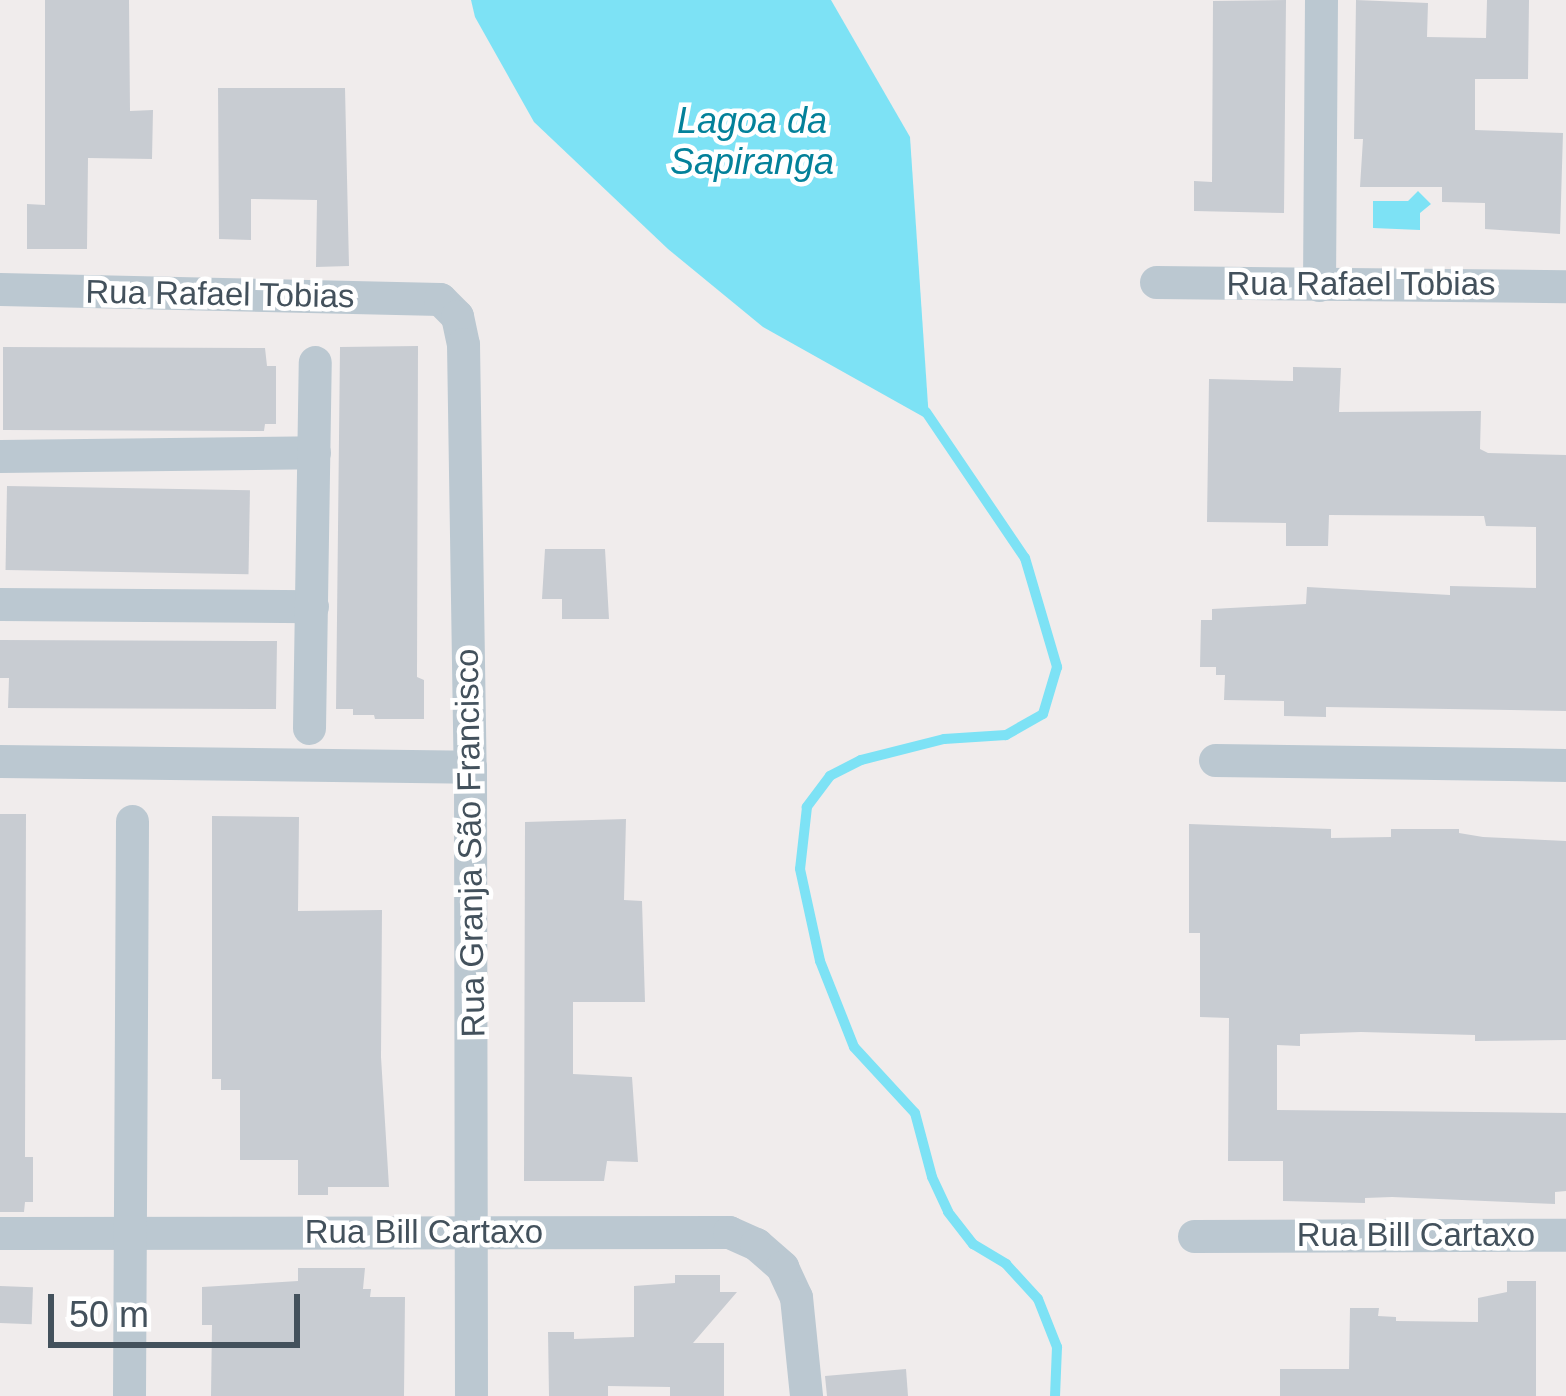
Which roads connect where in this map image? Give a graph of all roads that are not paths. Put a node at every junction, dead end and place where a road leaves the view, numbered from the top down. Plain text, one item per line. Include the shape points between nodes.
1 (1322, 0) edge
2 (1156, 282) dead end
3 (1319, 285) junction
4 (1566, 286) edge
5 (0, 289) edge
6 (440, 299) joint
7 (315, 362) dead end
8 (314, 452) junction
9 (0, 456) edge
10 (0, 604) edge
11 (312, 605) junction
12 (310, 728) dead end
13 (1215, 760) dead end
14 (0, 761) edge
15 (1566, 765) edge
16 (470, 766) junction
17 (132, 821) dead end
18 (473, 1230) junction
19 (0, 1233) edge
20 (130, 1234) junction
21 (1566, 1234) edge
22 (1194, 1236) dead end
23 (129, 1396) edge
24 (471, 1396) edge
25 (806, 1396) edge

1 - 3 street
2 - 3 street, Rua Rafael Tobias
3 - 4 street, Rua Rafael Tobias
5 - 6 street, Rua Rafael Tobias
6 - 16 street, Rua Granja São Francisco via 457,316 463,344
7 - 8 street
8 - 9 street
8 - 11 street
10 - 11 street
11 - 12 street
13 - 15 street
14 - 16 street
16 - 18 street, Rua Granja São Francisco
17 - 20 street
18 - 20 street, Rua Bill Cartaxo
18 - 24 street, Rua Granja São Francisco
18 - 25 street, Rua Bill Cartaxo via 730,1232 756,1244 782,1267 801,1317
19 - 20 street, Rua Bill Cartaxo
20 - 23 street
21 - 22 street, Rua Bill Cartaxo

